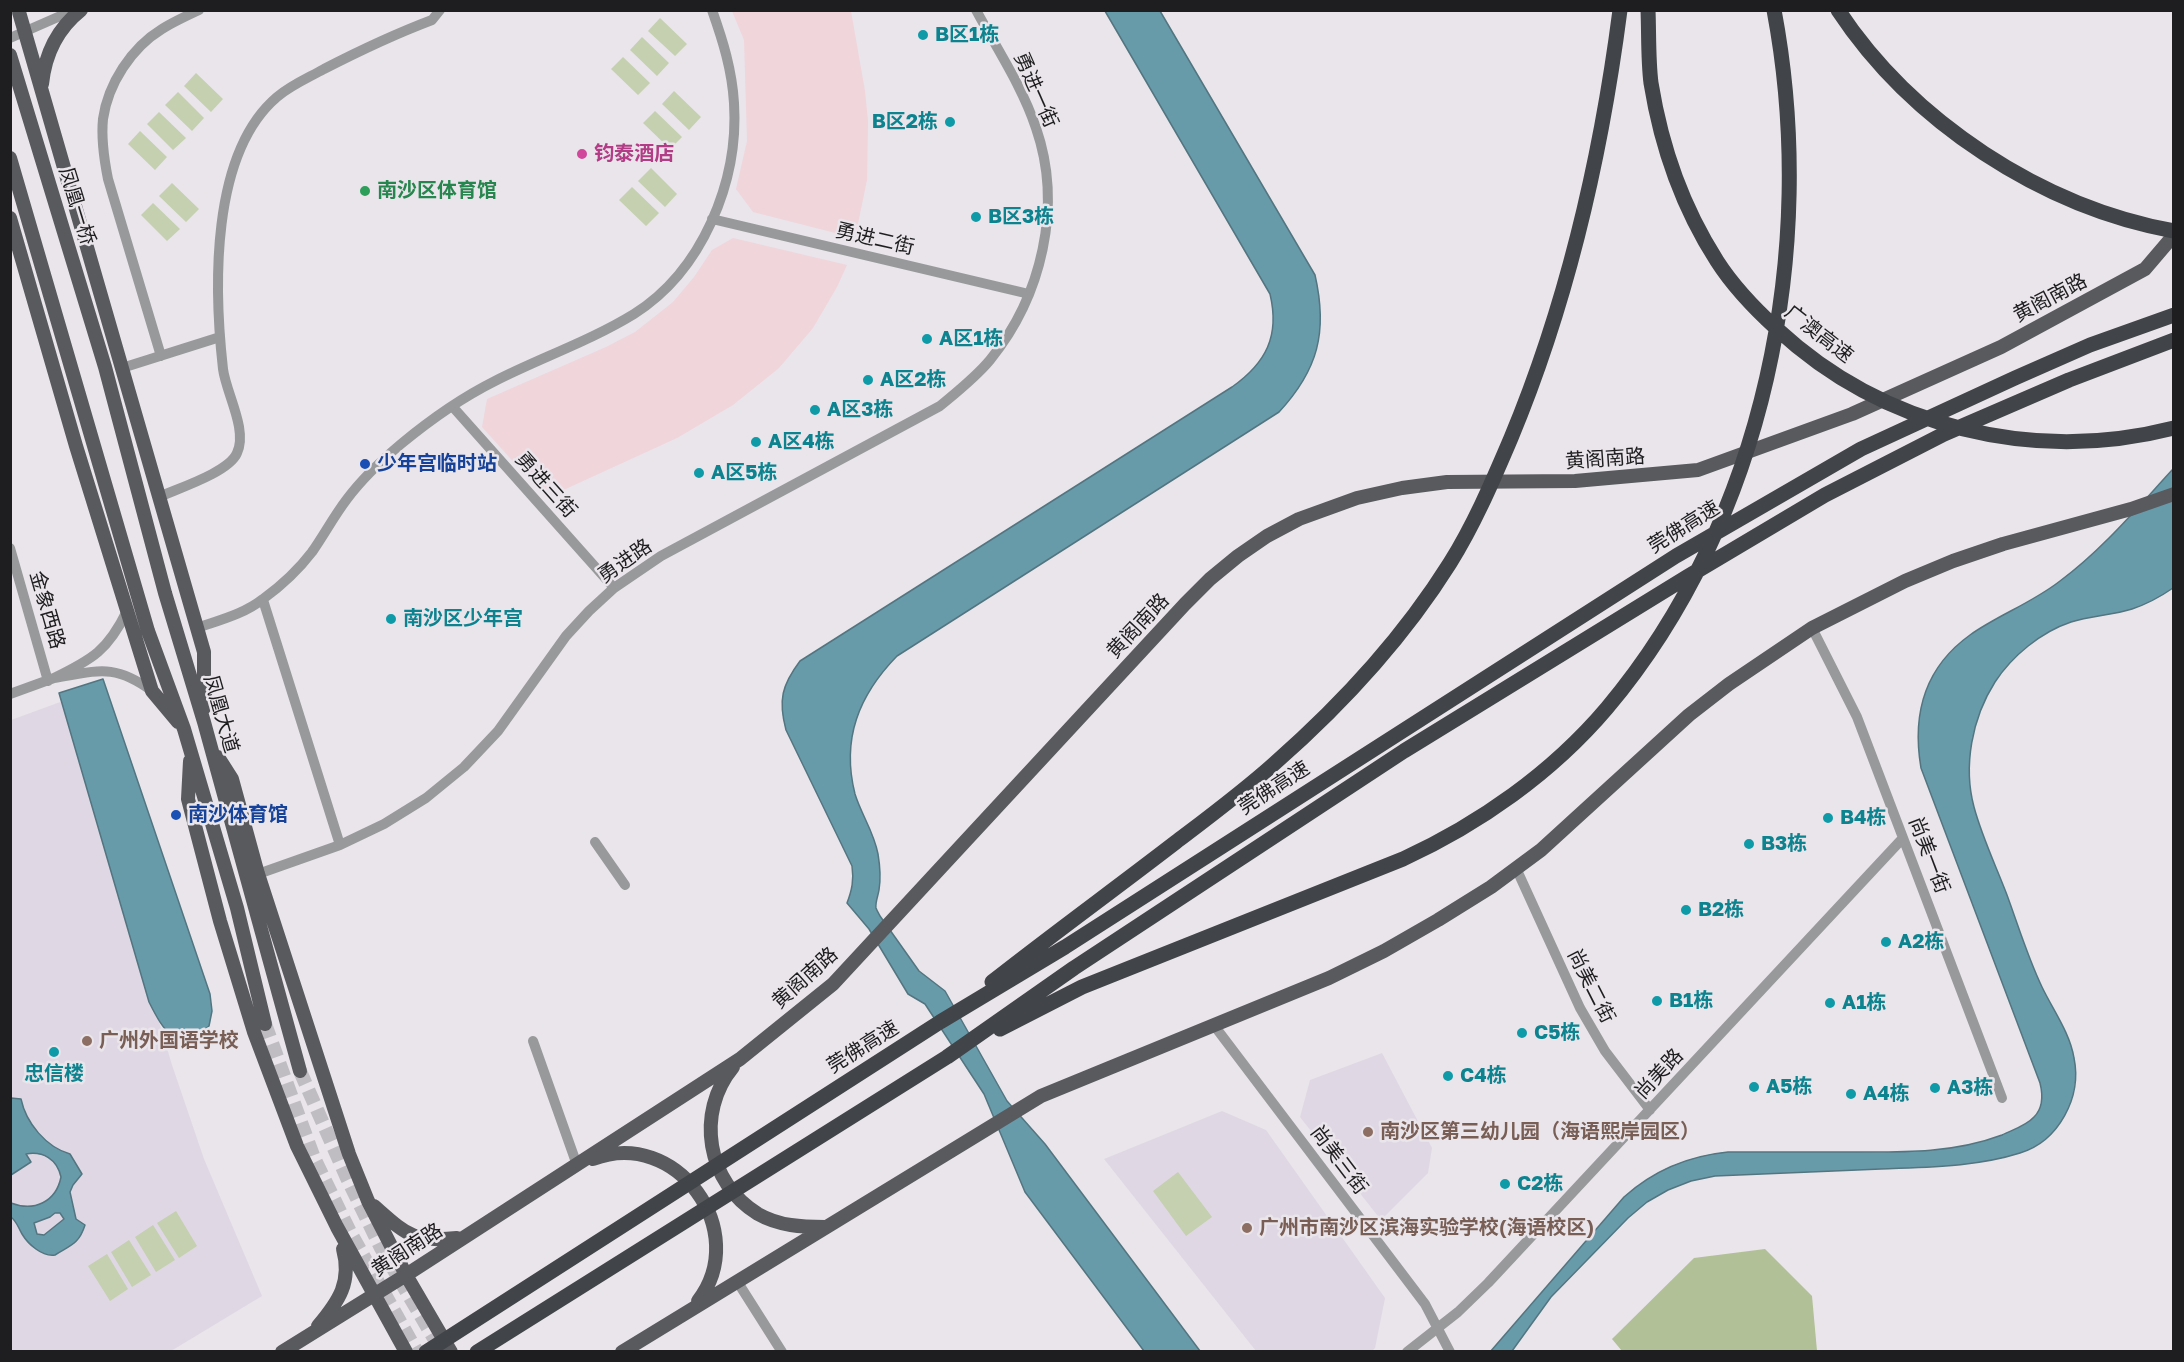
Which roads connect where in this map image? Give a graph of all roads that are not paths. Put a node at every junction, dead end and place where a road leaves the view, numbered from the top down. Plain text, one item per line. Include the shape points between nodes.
1 (74, 10) edge
2 (81, 10) edge
3 (199, 10) edge
4 (440, 10) edge
5 (712, 10) edge
6 (976, 10) edge
7 (1620, 10) edge
8 (1648, 10) edge
9 (1774, 10) edge
10 (1838, 10) edge
11 (17, 13) edge
12 (25, 32) junction
13 (10, 38) edge
14 (10, 55) edge
15 (41, 89) junction
16 (10, 159) edge
17 (10, 218) edge
18 (712, 219) junction
19 (2174, 233) edge
20 (1029, 294) junction
21 (2174, 315) edge
22 (220, 338) junction
23 (2174, 340) edge
24 (161, 356) junction
25 (105, 368) joint
26 (122, 368) junction
27 (452, 406) junction
28 (2174, 428) edge
29 (2174, 494) edge
30 (159, 497) junction
31 (10, 548) edge
32 (614, 588) junction
33 (263, 600) junction
34 (127, 611) junction
35 (197, 628) junction
36 (1812, 628) junction
37 (51, 679) junction
38 (152, 691) junction
39 (10, 694) edge
40 (204, 722) junction
41 (184, 729) junction
42 (210, 745) junction
43 (190, 750) junction
44 (1903, 838) junction
45 (595, 842) dead end
46 (340, 844) junction
47 (1516, 868) junction
48 (258, 874) junction
49 (625, 885) dead end
50 (940, 1022) junction
51 (265, 1024) tunnel mouth
52 (1213, 1024) junction
53 (533, 1041) dead end
54 (947, 1057) junction
55 (740, 1059) junction
56 (300, 1071) tunnel mouth
57 (2002, 1098) dead end
58 (1650, 1110) junction
59 (577, 1165) junction
60 (368, 1201) junction
61 (337, 1227) junction
62 (827, 1227) junction
63 (462, 1238) junction
64 (406, 1275) junction
65 (738, 1281) junction
66 (373, 1295) junction
67 (693, 1308) junction
68 (1437, 1329) junction
69 (311, 1334) junction
70 (1448, 1350) edge
71 (282, 1352) edge
72 (406, 1352) edge
73 (426, 1352) edge
74 (451, 1352) edge
75 (477, 1352) edge
76 (622, 1352) edge
77 (782, 1352) edge
78 (1407, 1352) edge

1 - 12 street
2 - 15 main road via 50,49
3 - 24 street via 161,29 134,54 111,90 103,122 108,179
4 - 22 street via 432,20 299,82 262,112 231,172 220,237
5 - 18 street via 727,57 735,104 728,174
6 - 20 street, 勇进一街 via 1026,102 1044,159 1047,218
7 - 50 highway via 1605,117 1589,193 1555,318 1501,462 1473,522 1426,599 1372,666 1275,764
8 - 28 highway, 广澳高速 via 1651,81 1659,126 1688,204 1718,262 1744,296 1793,343 1856,387 1892,406 1989,435 2076,442
9 - 54 highway via 1781,48 1788,148 1787,241 1775,341 1743,462 1724,514 1665,629 1634,674 1584,732 1517,792 1439,842 1082,987
10 - 19 highway via 1866,47 1917,101 1972,145 2034,182 2081,204
11 - 12 main road
12 - 13 street
12 - 15 main road
14 - 25 main road, 凤凰一桥
15 - 26 main road
16 - 41 main road, 凤凰大道 via 148,631
17 - 34 main road
18 - 20 street, 勇进二街
18 - 27 street via 688,262 655,298 635,313 494,381
19 - 55 main road, 黄阁南路 via 2145,269 2001,347 1851,414 1698,470 1575,481 1436,483 1379,492 1314,513 1267,536 1210,579 832,984
20 - 32 street, 勇进路 via 1010,333 989,360 940,406 661,556
21 - 50 highway, 莞佛高速 via 2079,350 1860,448 1676,556 1065,947
22 - 24 street
22 - 30 street via 224,373 240,436 237,455 228,465
23 - 54 highway, 莞佛高速 via 1944,434 1825,495 1404,751 1074,968
24 - 26 street
25 - 40 main road, 凤凰大道
26 - 30 main road
27 - 32 street, 勇进三街
27 - 33 street via 371,472 298,568
29 - 36 main road via 1953,561
30 - 35 main road
31 - 37 street, 金象西路
32 - 46 street, 勇进路 via 566,636 498,731 464,767 426,798 384,824
33 - 35 street via 236,615
33 - 46 street
34 - 37 street via 108,644 75,668
34 - 38 main road
35 - 40 main road via 204,652
36 - 44 street, 尚美一街 via 1857,717
36 - 47 main road via 1689,715 1541,850
37 - 38 street via 103,670 122,673
37 - 39 street
38 - 41 main road
40 - 42 main road, 凤凰大道
41 - 43 main road, 凤凰大道
42 - 48 main road via 232,780
42 - 56 main road, 凤凰大道
43 - 51 main road, 凤凰大道 via 237,908
43 - 61 main road via 188,799 220,921 251,1021 297,1146
44 - 57 street, 尚美一街
44 - 58 street, 尚美路
45 - 49 street
46 - 48 street, 勇进路
47 - 52 main road via 1384,951 1272,1003
47 - 58 street, 尚美二街 via 1580,1008 1605,1051
48 - 60 main road via 324,1081
50 - 73 highway, 莞佛高速
52 - 62 main road via 1041,1096
52 - 68 street, 尚美三街 via 1425,1304
53 - 59 street
54 - 75 highway, 莞佛高速
55 - 59 main road, 黄阁南路
55 - 62 main road via 726,1076 710,1119 710,1142 726,1184 759,1215 780,1223
58 - 68 street, 尚美路 via 1488,1284
59 - 63 main road, 黄阁南路
59 - 67 main road via 600,1156 647,1157 669,1166 703,1198 717,1243 715,1267 707,1289
60 - 63 main road via 398,1227 418,1238
60 - 64 main road
61 - 66 main road
61 - 69 main road via 347,1266 346,1278 334,1305
62 - 65 main road
63 - 64 main road, 黄阁南路
64 - 66 main road, 黄阁南路
64 - 74 main road
65 - 67 main road
65 - 77 street
66 - 69 main road, 黄阁南路
66 - 72 main road
67 - 76 main road
68 - 70 street, 尚美三街
68 - 78 street, 尚美路
69 - 71 main road, 黄阁南路

